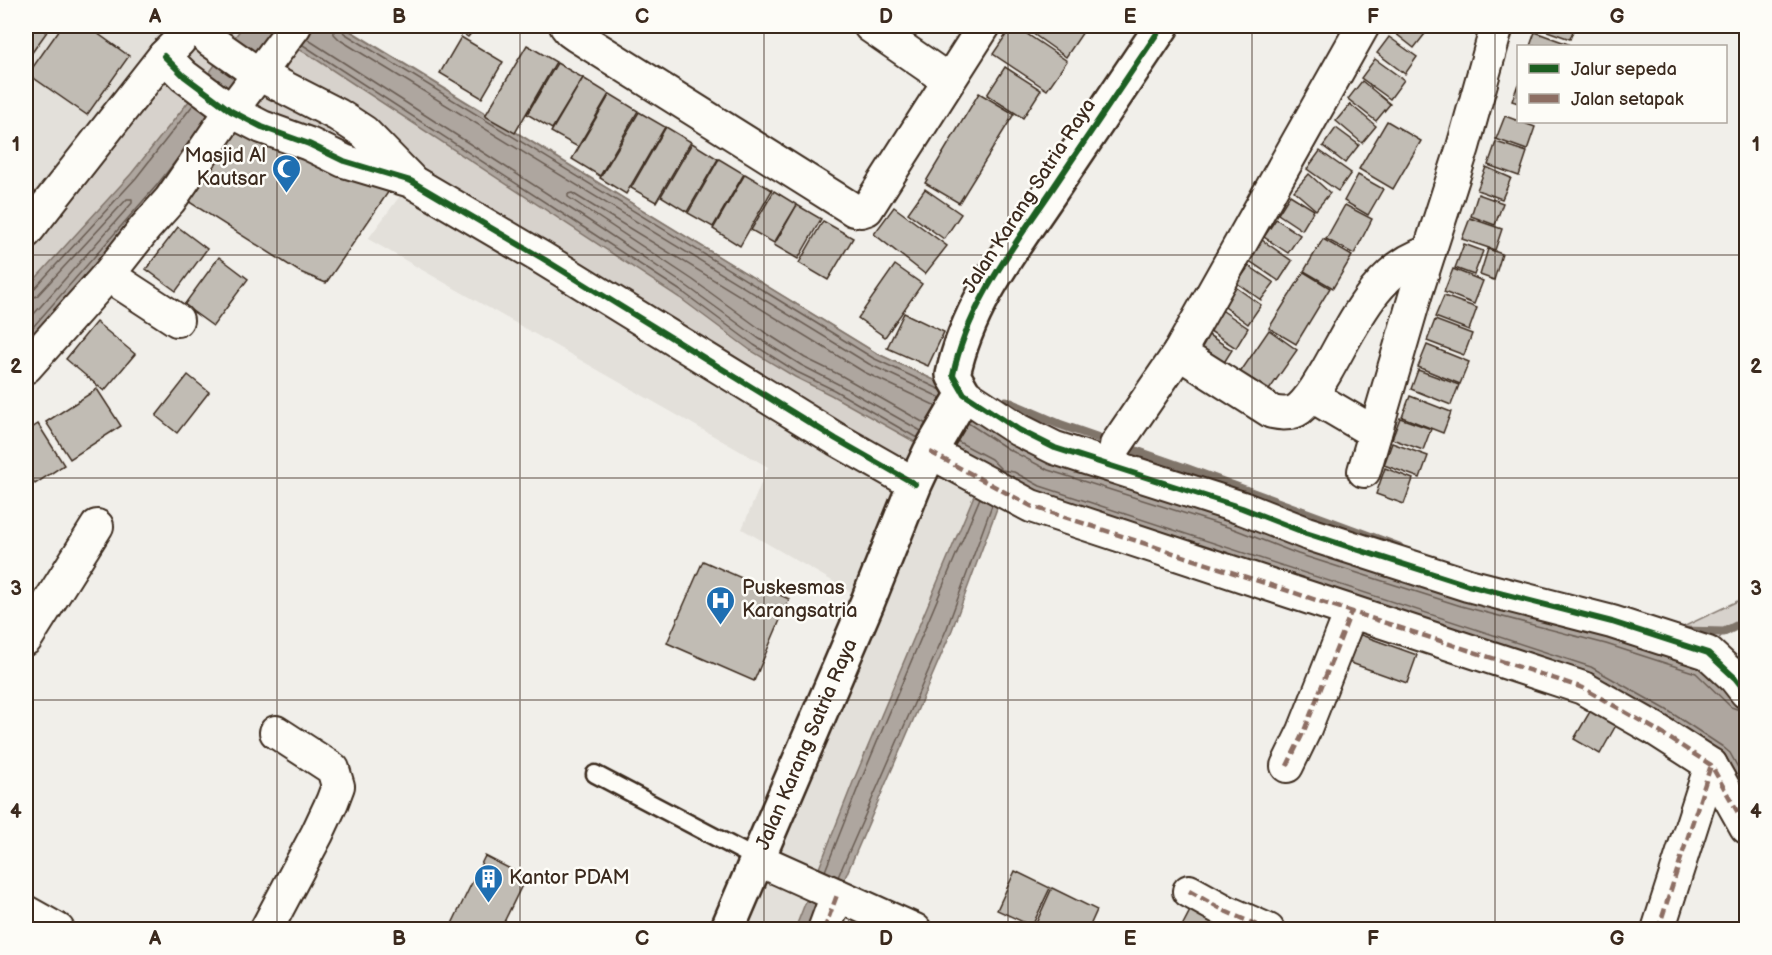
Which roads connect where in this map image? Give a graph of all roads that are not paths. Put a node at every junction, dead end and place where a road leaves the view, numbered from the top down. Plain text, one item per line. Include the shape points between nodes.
1 (566, 26) edge
2 (870, 26) edge
3 (984, 26) edge
4 (1162, 26) edge
5 (1363, 26) edge
6 (1497, 26) edge
7 (200, 31) edge
8 (288, 35) edge
9 (174, 66) junction
10 (252, 69) junction
11 (948, 80) junction
12 (226, 108) junction
13 (411, 181) junction
14 (26, 232) edge
15 (1430, 252) junction
16 (108, 275) junction
17 (177, 320) dead end
18 (1179, 352) junction
19 (26, 367) edge
20 (964, 394) junction
21 (1311, 396) junction
22 (1375, 433) junction
23 (1116, 445) dead end
24 (930, 452) junction
25 (1364, 471) dead end
26 (915, 484) junction
27 (98, 526) dead end
28 (1351, 612) junction
29 (26, 639) edge
30 (1746, 692) edge
31 (276, 732) dead end
32 (1711, 765) junction
33 (1287, 766) dead end
34 (595, 774) dead end
35 (1746, 827) edge
36 (757, 859) junction
37 (1189, 891) dead end
38 (837, 895) junction
39 (266, 930) edge
40 (727, 930) edge
41 (824, 930) edge
42 (915, 930) edge
43 (1268, 930) edge
44 (1658, 930) edge

1 - 11 street via 861,212 867,209
2 - 11 street
3 - 11 street
4 - 20 street, Jalan Karang Satria Raya via 976,307 958,350 953,375
5 - 18 street
6 - 15 street
7 - 9 street
7 - 10 street
8 - 10 street
9 - 12 street
9 - 14 street
10 - 12 street
10 - 13 street via 364,132
12 - 13 street via 344,161
12 - 16 street via 170,200
13 - 26 street
15 - 21 street via 1404,263 1370,296
15 - 22 street
16 - 17 street
16 - 19 street
18 - 21 street via 1272,412 1284,415 1297,411
18 - 23 street
20 - 24 street, Jalan Karang Satria Raya
20 - 30 street via 1055,448 1468,585 1612,622 1708,653
21 - 22 street
22 - 25 street
24 - 26 street, Jalan Karang Satria Raya
24 - 28 street via 1031,506
26 - 36 street, Jalan Karang Satria Raya
27 - 29 street
28 - 32 street via 1582,688
28 - 33 street
31 - 39 street via 333,769 338,786
32 - 35 street
32 - 44 street
34 - 36 lane
36 - 38 street
36 - 40 street, Jalan Karang Satria Raya
37 - 43 street
38 - 41 street
38 - 42 street

